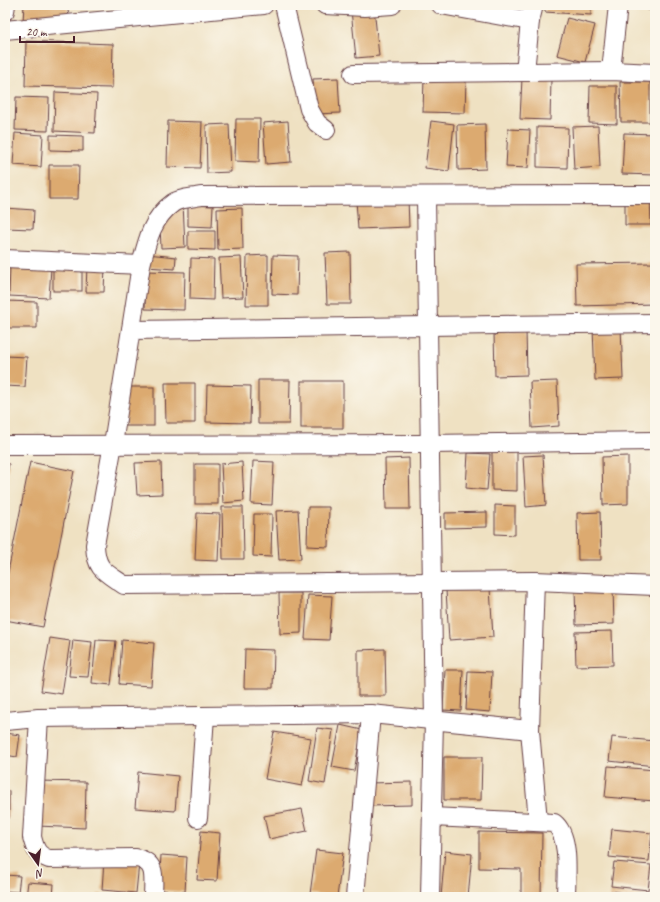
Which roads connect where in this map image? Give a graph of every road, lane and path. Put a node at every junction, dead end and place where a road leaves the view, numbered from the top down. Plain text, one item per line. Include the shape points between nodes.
1 (6, 5) edge
2 (264, 5) edge
3 (284, 5) edge
4 (325, 5) edge
5 (392, 5) edge
6 (441, 5) edge
7 (618, 5) edge
8 (5, 11) edge
9 (532, 13) edge
10 (5, 30) edge
11 (611, 71) junction
12 (525, 72) junction
13 (655, 73) edge
14 (353, 74) dead end
15 (326, 130) dead end
16 (655, 195) edge
17 (426, 196) junction
18 (5, 259) edge
19 (141, 265) junction
20 (655, 323) edge
21 (428, 326) junction
22 (131, 330) junction
23 (655, 441) edge
24 (5, 444) edge
25 (113, 444) junction
26 (430, 444) junction
27 (535, 581) junction
28 (432, 582) junction
29 (655, 586) edge
30 (371, 714) junction
31 (205, 716) junction
32 (40, 718) junction
33 (434, 720) junction
34 (5, 721) edge
35 (530, 730) junction
36 (432, 817) junction
37 (198, 818) dead end
38 (538, 821) junction
39 (152, 897) edge
40 (354, 897) edge
41 (430, 897) edge
42 (566, 897) edge

1 - 8 street
2 - 10 street
3 - 15 street via 309,109 317,123
4 - 5 street
6 - 9 street
7 - 11 street
9 - 12 street
11 - 12 street
11 - 13 street
12 - 14 street
16 - 17 street
17 - 19 street via 200,196 174,202 158,218 148,236
17 - 21 street
18 - 19 street
19 - 22 street
20 - 21 street
21 - 22 street
21 - 26 street
22 - 25 street
23 - 26 street
24 - 25 street
25 - 26 street
25 - 28 street via 95,545 96,560 102,570 124,585
26 - 28 street
27 - 28 street
27 - 29 street
27 - 35 street
28 - 33 street
30 - 31 street
30 - 33 street
30 - 40 street
31 - 32 street
31 - 37 street
32 - 34 street
32 - 39 street via 32,837 36,851 49,859 145,860 154,875
33 - 35 street
33 - 36 street
35 - 38 street
36 - 38 street
36 - 41 street
38 - 42 street via 554,823 562,833 565,844

